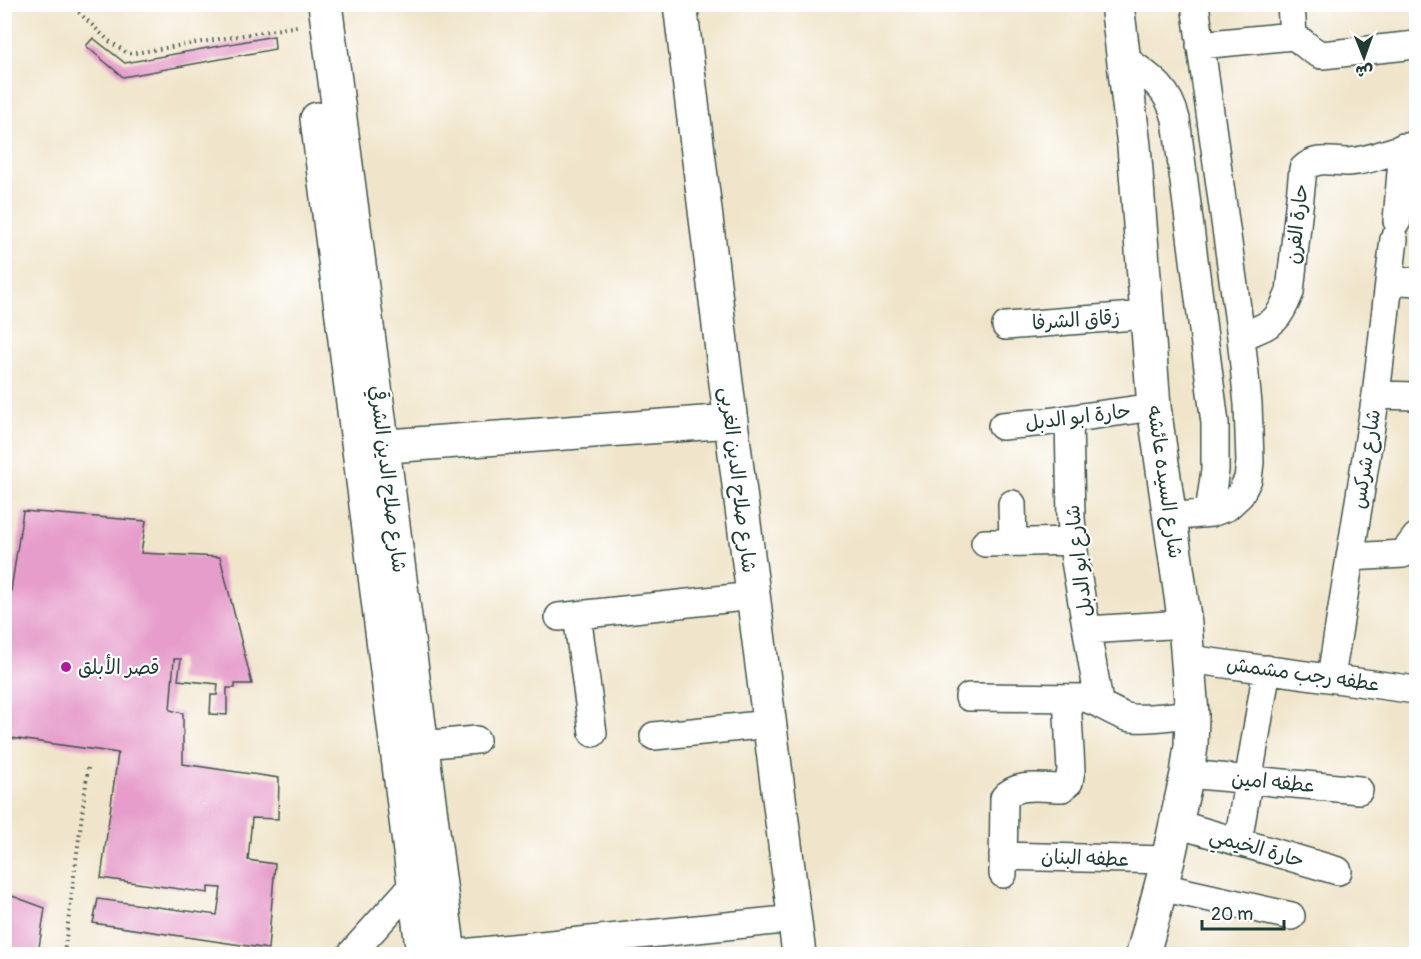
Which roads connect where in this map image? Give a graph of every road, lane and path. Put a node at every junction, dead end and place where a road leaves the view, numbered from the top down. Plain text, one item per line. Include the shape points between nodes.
1 (70, 4) edge
2 (680, 4) edge
3 (1117, 4) edge
4 (1195, 4) edge
5 (1290, 4) edge
6 (311, 11) edge
7 (1293, 36) junction
8 (1200, 45) junction
9 (1416, 45) edge
10 (1125, 59) junction
11 (1410, 146) edge
12 (1403, 281) edge
13 (1147, 315) junction
14 (1006, 326) dead end
15 (1241, 337) junction
16 (1376, 395) junction
17 (1416, 396) edge
18 (1154, 407) junction
19 (1069, 419) junction
20 (730, 421) junction
21 (1002, 426) dead end
22 (371, 446) junction
23 (1012, 504) dead end
24 (1209, 513) junction
25 (1168, 517) junction
26 (1416, 537) edge
27 (1073, 541) junction
28 (1013, 542) junction
29 (985, 543) dead end
30 (1350, 557) junction
31 (753, 596) junction
32 (1185, 624) junction
33 (1087, 630) junction
34 (1189, 659) junction
35 (1267, 669) junction
36 (1331, 677) junction
37 (1416, 690) edge
38 (969, 697) dead end
39 (1067, 698) junction
40 (1099, 702) junction
41 (1192, 714) junction
42 (769, 724) junction
43 (593, 733) dead end
44 (654, 736) dead end
45 (477, 740) dead end
46 (422, 745) junction
47 (88, 768) dead end
48 (1187, 774) junction
49 (1250, 780) junction
50 (1359, 790) dead end
51 (1177, 824) junction
52 (1238, 842) junction
53 (1338, 871) dead end
54 (1164, 874) junction
55 (414, 884) junction
56 (1291, 916) dead end
57 (794, 919) junction
58 (64, 954) edge
59 (351, 954) edge
60 (423, 954) edge
61 (451, 954) edge
62 (799, 954) edge
63 (1143, 954) edge

1 - 6 path via 109,41 129,54
2 - 20 main road, شارع صلاح الدين الغربى
3 - 10 main road, شارع السيده عائشه
4 - 8 street
5 - 7 street
6 - 22 main road, شارع صلاح الدين الشرقي
7 - 8 street
7 - 9 street via 1310,51 1322,55
8 - 15 street
10 - 13 main road, شارع السيده عائشه
10 - 24 street via 1160,86 1173,105 1176,119 1215,423 1215,470
11 - 12 street, شارع شركس via 1395,230
11 - 15 street, حارة الفرن via 1348,162 1320,160 1303,169 1290,292 1284,309 1275,322
12 - 16 street, شارع شركس
13 - 14 street, زقاق الشرفا
13 - 18 main road, شارع السيده عائشه
15 - 24 street via 1248,404 1248,479 1240,495 1227,507
16 - 17 street
16 - 30 street, شارع شركس
18 - 19 street, حارة ابو الدبل
18 - 25 main road, شارع السيده عائشه
19 - 21 street, حارة ابو الدبل
19 - 27 street, شارع ابو الدبل
20 - 22 main road
20 - 31 main road, شارع صلاح الدين الغربى
22 - 46 main road, شارع صلاح الدين الشرقي
22 - 55 main road, شارع صلاح الدين الشرقي
23 - 28 street
24 - 25 street
25 - 32 main road, شارع السيده عائشه
26 - 30 street via 1403,554
27 - 28 street
27 - 33 street, شارع ابو الدبل
28 - 29 street
30 - 36 street, شارع شركس
31 - 42 main road, شارع صلاح الدين الغربى
31 - 43 street via 568,616
32 - 33 street
32 - 34 main road, شارع السيده عائشه
33 - 40 street, شارع ابو الدبل
34 - 35 street, عطفه رجب مشمش
34 - 41 main road, شارع السيده عائشه
35 - 36 street, عطفه رجب مشمش
35 - 49 street
36 - 37 street, عطفه رجب مشمش
38 - 39 street
39 - 40 street
39 - 54 street, عطفه البنان via 1069,782 1062,788 1018,788 1004,798 1003,865
40 - 41 street via 1129,718
41 - 48 main road, شارع السيده عائشه
42 - 44 street
42 - 57 main road, شارع صلاح الدين الغربى
45 - 46 street
46 - 61 main road, شارع صلاح الدين الشرقي
47 - 58 path
48 - 49 street, عطفه امين
48 - 51 main road, شارع السيده عائشه
49 - 50 street, عطفه امين
49 - 52 street
51 - 52 street, حارة الخيمي
51 - 54 main road, شارع السيده عائشه
52 - 53 street, حارة الخيمي
54 - 56 street, عطفه البنان
54 - 63 main road, شارع السيده عائشه
55 - 59 street
55 - 60 main road, شارع صلاح الدين الشرقي
57 - 61 street
57 - 62 main road, شارع صلاح الدين الغربى

